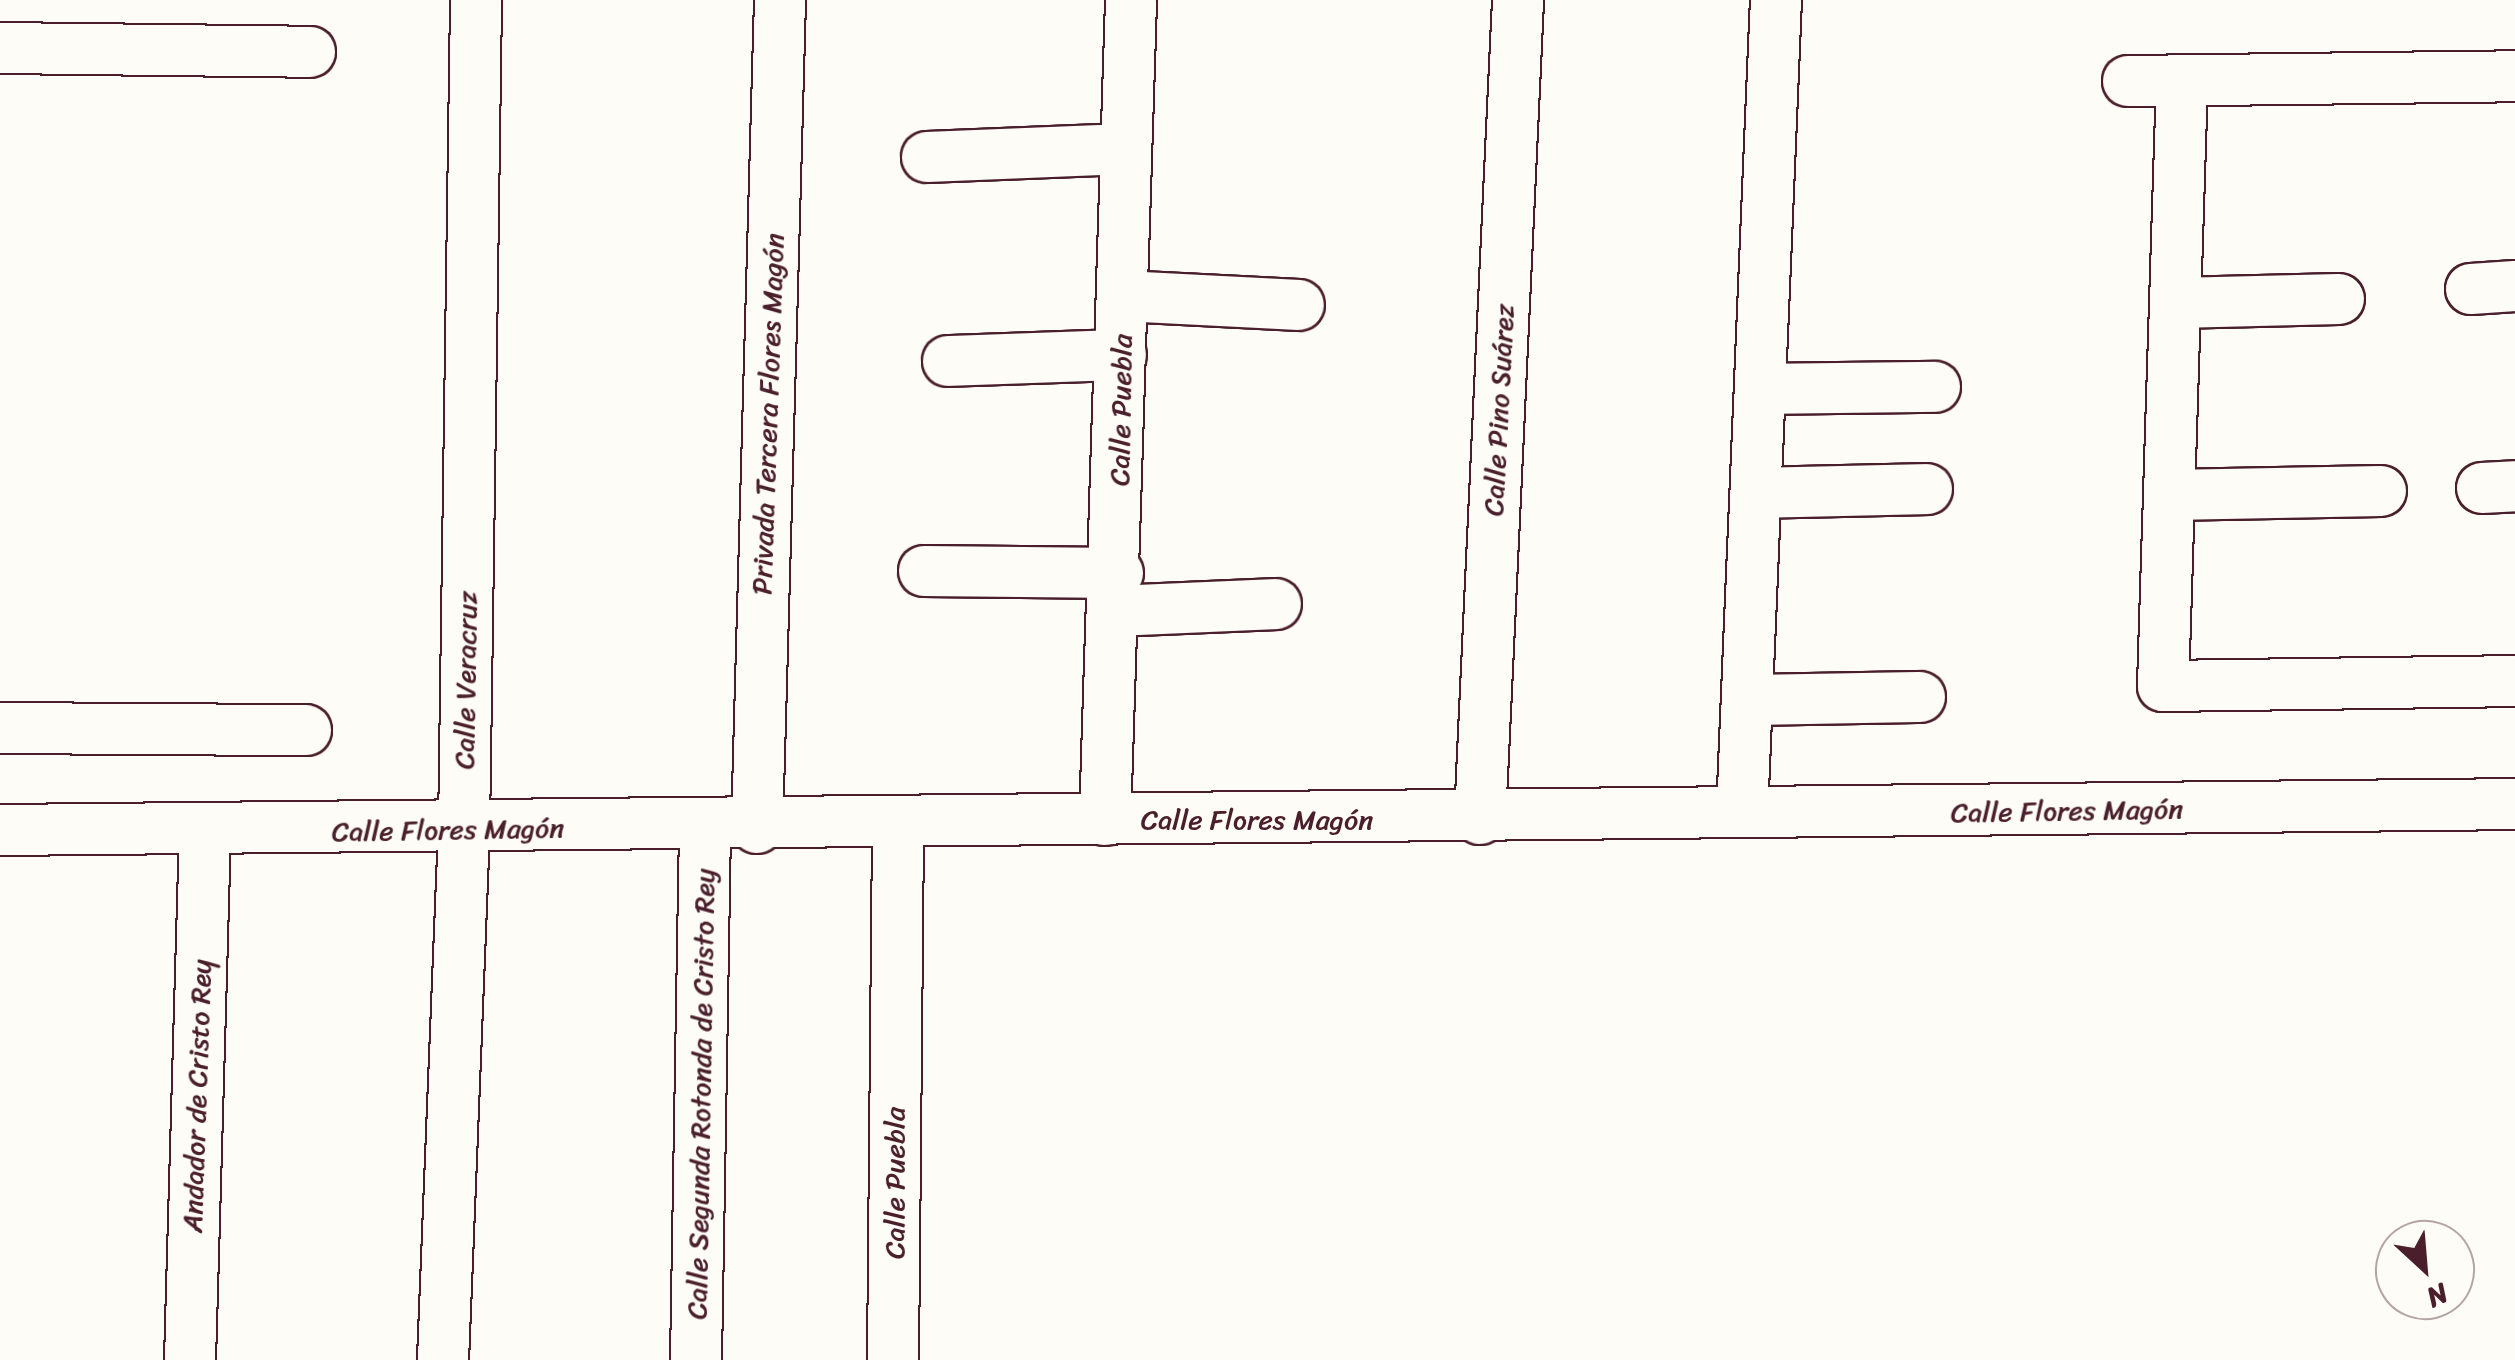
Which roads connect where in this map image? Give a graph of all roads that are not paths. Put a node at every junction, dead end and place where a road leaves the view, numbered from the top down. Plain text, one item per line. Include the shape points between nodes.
1 (476, 0) edge
2 (780, 0) edge
3 (1131, 0) edge
4 (1518, 0) edge
5 (1776, 0) edge
6 (0, 48) edge
7 (310, 52) dead end
8 (2515, 76) edge
9 (2128, 81) dead end
10 (2182, 81) junction
11 (1125, 149) junction
12 (927, 157) dead end
13 (1123, 296) junction
14 (2340, 299) dead end
15 (1299, 304) dead end
16 (2176, 304) junction
17 (1121, 355) junction
18 (948, 360) dead end
19 (1935, 386) dead end
20 (1762, 390) junction
21 (1927, 489) dead end
22 (2381, 491) dead end
23 (1758, 493) junction
24 (2170, 494) junction
25 (924, 571) dead end
26 (1117, 592) junction
27 (1276, 604) dead end
28 (2515, 681) edge
29 (1920, 697) dead end
30 (1749, 700) junction
31 (0, 728) edge
32 (306, 730) dead end
33 (1743, 790) dead end
34 (2515, 804) edge
35 (1104, 820) junction
36 (1480, 820) junction
37 (706, 827) junction
38 (898, 827) junction
39 (757, 828) junction
40 (0, 830) edge
41 (464, 830) junction
42 (205, 832) junction
43 (190, 1360) edge
44 (443, 1360) edge
45 (696, 1360) edge
46 (894, 1360) edge

1 - 41 street, Calle Veracruz
2 - 39 street, Privada Tercera Flores Magón
3 - 11 street, Calle Puebla
4 - 36 street, Calle Pino Suárez
5 - 20 street
6 - 7 street
8 - 10 street
9 - 10 street
10 - 16 street
11 - 12 street
11 - 13 street, Calle Puebla
13 - 15 street
13 - 17 street, Calle Puebla
14 - 16 street
16 - 24 street
17 - 18 street
17 - 26 street, Calle Puebla
19 - 20 street
20 - 23 street
21 - 23 street
22 - 24 street
23 - 30 street
24 - 28 street via 2164,686
25 - 26 street
26 - 27 street
26 - 35 street, Calle Puebla
29 - 30 street
30 - 33 street
31 - 32 street
34 - 36 street, Calle Flores Magón
35 - 36 street, Calle Flores Magón
35 - 38 street, Calle Flores Magón
37 - 39 street, Calle Flores Magón
37 - 41 street, Calle Flores Magón
37 - 45 street, Calle Segunda Rotonda de Cristo Rey
38 - 39 street, Calle Flores Magón
38 - 46 street, Calle Puebla
40 - 42 street, Calle Flores Magón
41 - 42 street, Calle Flores Magón
41 - 44 street, Calle Veracruz
42 - 43 street, Andador de Cristo Rey

